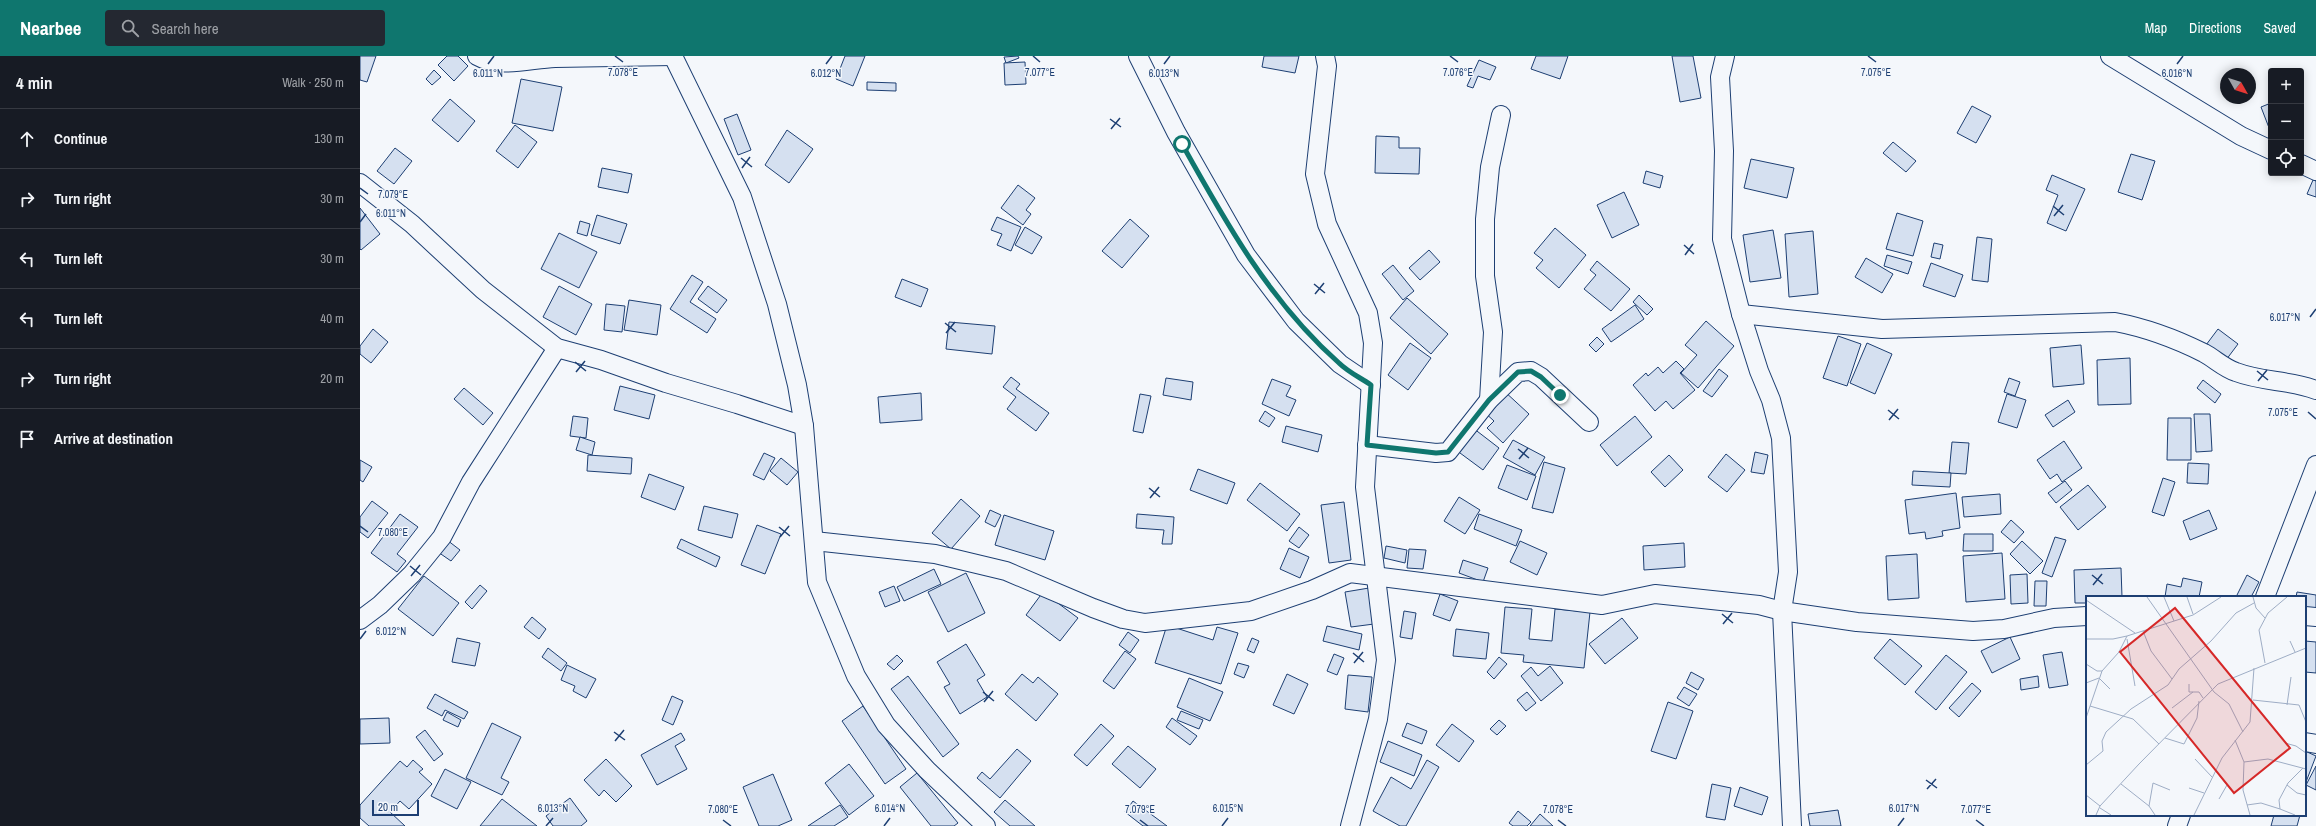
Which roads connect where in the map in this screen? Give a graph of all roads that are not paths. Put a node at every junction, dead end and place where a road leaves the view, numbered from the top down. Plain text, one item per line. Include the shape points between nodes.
1 (477, 56) edge
2 (673, 56) edge
3 (1138, 56) edge
4 (1325, 56) edge
5 (1725, 56) edge
6 (2110, 56) edge
7 (1502, 115) dead end
8 (2268, 149) edge
9 (2304, 165) edge
10 (2316, 171) edge
11 (360, 183) edge
12 (1741, 314) junction
13 (557, 348) junction
14 (1371, 385) junction
15 (2316, 390) edge
16 (1489, 400) junction
17 (1589, 422) dead end
18 (804, 426) junction
19 (1367, 445) junction
20 (2316, 465) edge
21 (814, 542) junction
22 (1377, 575) junction
23 (2265, 596) edge
24 (1782, 611) junction
25 (2086, 616) edge
26 (2306, 616) edge
27 (2316, 617) edge
28 (360, 620) edge
29 (2306, 742) edge
30 (2316, 744) edge
31 (2181, 816) edge
32 (986, 826) edge
33 (1350, 826) edge
34 (1792, 826) edge
35 (2177, 826) edge

1 - 2 street via 486,61 499,62 553,58
2 - 18 street via 742,197 777,304 797,385
3 - 14 street via 1176,132 1246,255 1296,321 1340,364
4 - 14 street via 1327,66 1315,174 1327,224 1368,313 1372,343
5 - 12 street via 1720,77 1724,152 1722,239
6 - 8 street via 2241,136
7 - 16 street via 1490,167 1485,219 1485,276 1493,332
9 - 10 street
11 - 13 street via 412,224 483,290
12 - 15 street via 1882,329 2115,322 2147,328 2179,341 2206,354 2228,370 2248,377 2304,385
12 - 24 street via 1780,438 1788,572
13 - 18 street
13 - 28 street via 471,482 442,537 412,574 380,605
14 - 19 street
16 - 17 street via 1518,372 1531,371 1541,377
16 - 19 street via 1448,452 1436,453
18 - 21 street
19 - 22 street via 1365,487
20 - 23 street
21 - 22 street via 935,554 999,570 1122,619 1145,623 1251,611 1312,590 1350,573
21 - 32 street via 817,582 856,676 886,725 927,770
22 - 24 street via 1602,605 1655,594 1759,605
22 - 33 street via 1386,660 1378,719
24 - 25 street via 1857,622 1973,631 2004,629 2054,618
24 - 34 street
26 - 27 street
29 - 30 street
31 - 35 street

